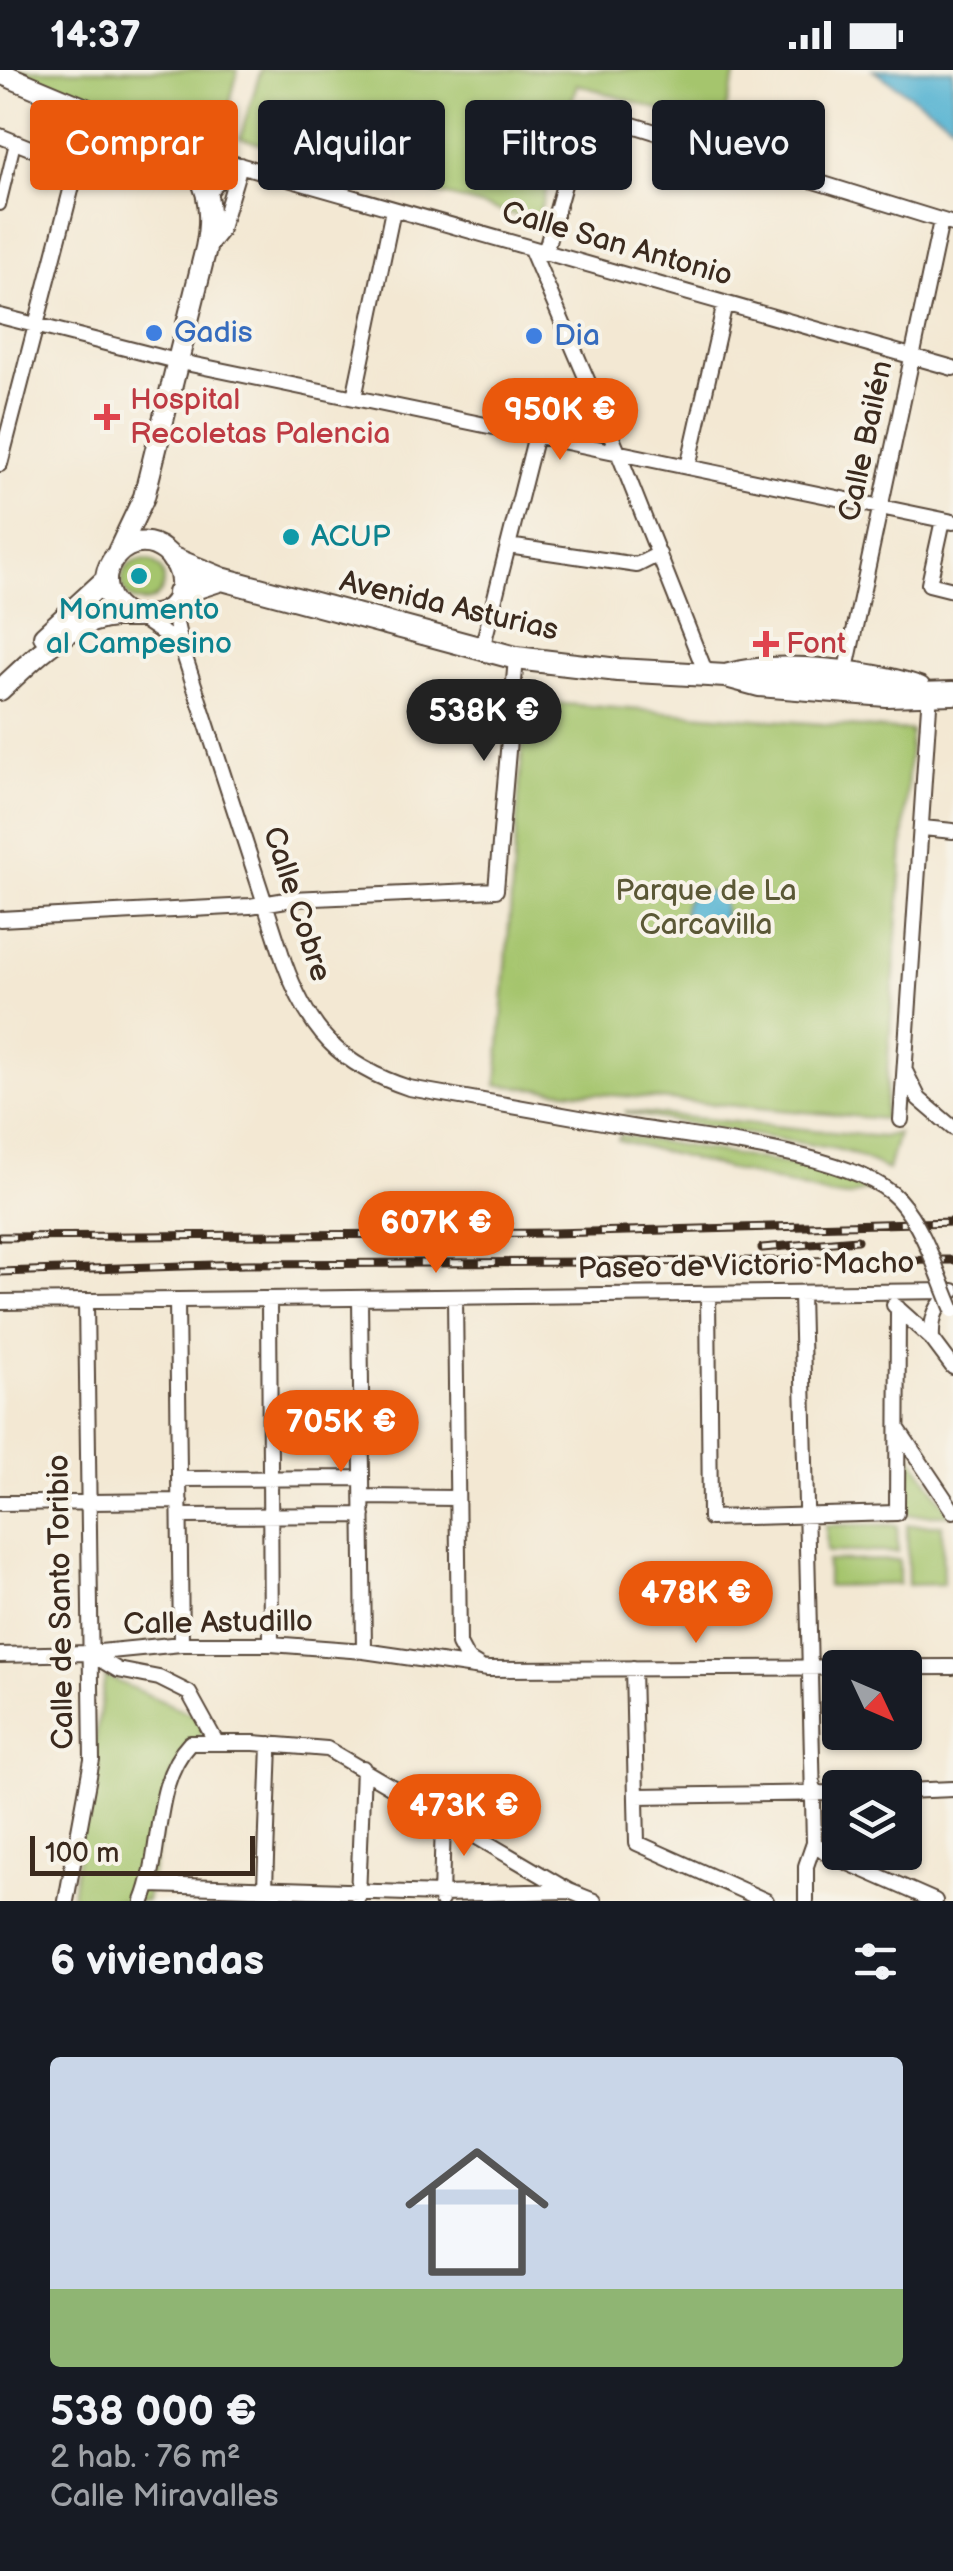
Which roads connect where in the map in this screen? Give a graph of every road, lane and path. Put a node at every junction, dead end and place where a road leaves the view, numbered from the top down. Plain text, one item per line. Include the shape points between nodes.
1 (0, 73) edge
2 (64, 100) edge
3 (0, 136) edge
4 (16, 143) junction
5 (240, 164) junction
6 (206, 190) edge
7 (208, 194) junction
8 (0, 205) edge
9 (393, 210) junction
10 (947, 222) edge
11 (206, 248) junction
12 (538, 251) junction
13 (725, 303) junction
14 (0, 316) edge
15 (36, 326) junction
16 (913, 355) junction
17 (176, 361) junction
18 (953, 368) edge
19 (354, 398) junction
20 (536, 436) junction
21 (618, 452) junction
22 (0, 464) edge
23 (688, 467) junction
24 (144, 497) junction
25 (880, 507) junction
26 (948, 521) edge
27 (508, 546) junction
28 (118, 552) junction
29 (166, 553) junction
30 (659, 554) junction
31 (222, 579) junction
32 (105, 580) junction
33 (953, 590) edge
34 (175, 599) junction
35 (136, 618) junction
36 (182, 645) junction
37 (482, 649) junction
38 (516, 658) junction
39 (845, 674) junction
40 (0, 676) edge
41 (716, 676) junction
42 (0, 690) edge
43 (942, 692) edge
44 (922, 828) junction
45 (953, 831) edge
46 (267, 902) junction
47 (0, 919) edge
48 (905, 1070) junction
49 (901, 1120) dead end
50 (953, 1128) edge
51 (953, 1291) edge
52 (872, 1292) junction
53 (801, 1293) junction
54 (708, 1294) junction
55 (360, 1298) junction
56 (454, 1298) junction
57 (177, 1300) junction
58 (270, 1300) junction
59 (86, 1301) junction
60 (0, 1302) edge
61 (898, 1308) junction
62 (953, 1310) edge
63 (932, 1339) junction
64 (953, 1367) edge
65 (898, 1428) junction
66 (362, 1478) junction
67 (180, 1479) junction
68 (270, 1479) junction
69 (363, 1498) junction
70 (456, 1498) junction
71 (87, 1502) junction
72 (0, 1503) edge
73 (180, 1508) junction
74 (953, 1512) edge
75 (270, 1514) junction
76 (363, 1515) junction
77 (806, 1515) junction
78 (182, 1644) junction
79 (271, 1644) junction
80 (460, 1644) junction
81 (364, 1651) junction
82 (90, 1653) junction
83 (0, 1655) edge
84 (436, 1664) junction
85 (953, 1666) edge
86 (633, 1668) junction
87 (810, 1668) junction
88 (488, 1670) junction
89 (216, 1742) junction
90 (270, 1744) junction
91 (363, 1768) junction
92 (953, 1789) edge
93 (922, 1790) edge
94 (822, 1793) edge
95 (811, 1794) junction
96 (636, 1796) junction
97 (444, 1817) junction
98 (814, 1843) junction
99 (150, 1885) junction
100 (264, 1887) junction
101 (569, 1891) junction
102 (358, 1896) edge
103 (530, 1896) edge
104 (441, 1898) edge
105 (66, 1901) edge
106 (143, 1901) edge
107 (594, 1901) edge
108 (766, 1901) edge
109 (806, 1901) edge
110 (936, 1901) edge

1 - 2 main road
3 - 4 street
4 - 8 street
4 - 15 street via 77,166
5 - 7 street
5 - 9 street, Calle San Antonio
5 - 11 street via 220,232
6 - 7 main road
7 - 11 main road
9 - 12 street, Calle San Antonio
9 - 19 street
10 - 12 street via 610,118 590,124 575,145
10 - 16 street, Calle Bailén
11 - 17 main road
12 - 13 street, Calle San Antonio
12 - 21 street
13 - 16 street, Calle San Antonio
13 - 23 street
14 - 15 street
15 - 17 street
15 - 22 street
16 - 18 street, Calle San Antonio
16 - 25 street, Calle Bailén
17 - 19 street
17 - 24 main road
19 - 20 street
20 - 21 street
20 - 27 street
21 - 23 street
21 - 30 street
23 - 25 street
24 - 28 main road
24 - 29 main road
25 - 26 street
25 - 39 street, Calle Bailén
26 - 33 street via 929,584
27 - 30 street via 637,565
27 - 37 street
28 - 29 main road via 138,544
28 - 32 main road
29 - 31 main road, Avenida Asturias
29 - 34 main road via 180,575
30 - 41 street
31 - 34 main road
31 - 37 main road, Avenida Asturias
32 - 35 main road via 112,603
32 - 40 main road
34 - 35 main road via 163,613
34 - 36 street, Calle Cobre
35 - 36 street
35 - 42 main road via 94,621 70,632
36 - 46 street, Calle Cobre
37 - 38 main road, Avenida Asturias
38 - 41 main road, Avenida Asturias
38 - 46 street via 496,890
39 - 41 main road, Avenida Asturias via 757,668
39 - 43 main road, Avenida Asturias
41 - 43 main road, Avenida Asturias via 875,694
43 - 44 street
44 - 45 street
44 - 48 street
46 - 47 street
46 - 62 street, Calle Cobre, bridge via 298,1001 350,1062 409,1088 834,1164 878,1182 912,1218
48 - 49 street
48 - 50 street via 919,1100
51 - 52 street, Paseo de Victorio Macho
51 - 63 street via 931,1320
52 - 53 street, Paseo de Victorio Macho
52 - 61 street
53 - 54 street, Paseo de Victorio Macho
53 - 77 street
54 - 56 street, Paseo de Victorio Macho
54 - 77 street via 710,1518
55 - 56 street, Paseo de Victorio Macho
55 - 58 street, Paseo de Victorio Macho
55 - 66 street
56 - 70 street
57 - 58 street, Paseo de Victorio Macho
57 - 59 street, Paseo de Victorio Macho
57 - 67 street
58 - 68 street
59 - 60 street, Paseo de Victorio Macho
59 - 71 street, Calle de Santo Toribio
61 - 63 street
61 - 65 street
63 - 64 street
65 - 74 street
65 - 77 street via 897,1513
66 - 68 street
66 - 69 street
67 - 68 street
67 - 73 street
68 - 75 street
69 - 70 street
69 - 76 street
70 - 80 street
71 - 72 street
71 - 73 street
71 - 82 street, Calle de Santo Toribio
73 - 75 street
73 - 78 street
75 - 76 street
75 - 79 street
76 - 81 street
77 - 87 street
78 - 79 street, Calle Astudillo
78 - 82 street, Calle Astudillo
79 - 81 street, Calle Astudillo
80 - 84 street
80 - 88 street via 466,1658
81 - 84 street, Calle Astudillo
82 - 83 street, Calle Astudillo
82 - 89 street via 118,1670 159,1678 189,1693
82 - 105 street, Calle de Santo Toribio via 92,1760
84 - 88 street, Calle Astudillo
85 - 87 street, Calle Astudillo
86 - 87 street, Calle Astudillo
86 - 88 street, Calle Astudillo
86 - 96 street
87 - 95 street
89 - 90 street
89 - 99 street via 190,1743 176,1758
90 - 91 street via 326,1748
90 - 100 street
91 - 97 street
91 - 102 street
92 - 93 street
94 - 95 street
95 - 96 street
95 - 98 street
96 - 108 street via 638,1844
97 - 101 street
97 - 104 street
98 - 109 street
98 - 110 street
99 - 100 street
99 - 106 street
100 - 102 street
101 - 103 street
101 - 107 street
102 - 104 street
103 - 104 street

